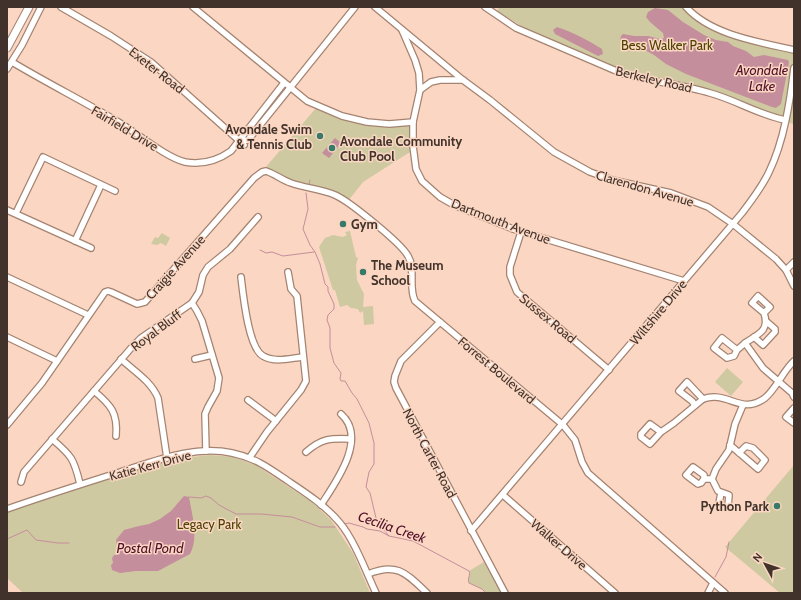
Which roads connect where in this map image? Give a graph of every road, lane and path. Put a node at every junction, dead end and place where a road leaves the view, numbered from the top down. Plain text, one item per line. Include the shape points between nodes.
1 (29, 7) edge
2 (41, 7) edge
3 (61, 7) edge
4 (194, 7) edge
5 (356, 7) edge
6 (375, 7) edge
7 (485, 7) edge
8 (686, 7) edge
9 (401, 28) junction
10 (416, 41) junction
11 (7, 48) edge
12 (410, 48) junction
13 (794, 50) edge
14 (12, 62) junction
15 (794, 68) edge
16 (7, 69) edge
17 (464, 80) junction
18 (284, 83) junction
19 (290, 88) junction
20 (420, 90) junction
21 (785, 120) junction
22 (413, 122) junction
23 (241, 143) junction
24 (266, 171) joint
25 (101, 185) junction
26 (115, 191) dead end
27 (7, 210) edge
28 (16, 213) junction
29 (258, 217) dead end
30 (733, 224) junction
31 (521, 232) junction
32 (75, 241) junction
33 (92, 248) dead end
34 (794, 262) edge
35 (786, 270) junction
36 (288, 272) dead end
37 (7, 277) edge
38 (241, 277) dead end
39 (684, 281) junction
40 (794, 286) edge
41 (192, 303) junction
42 (764, 314) dead end
43 (88, 315) junction
44 (440, 322) junction
45 (767, 322) junction
46 (7, 337) edge
47 (754, 337) junction
48 (746, 343) junction
49 (737, 350) dead end
50 (212, 355) junction
51 (303, 357) junction
52 (121, 359) junction
53 (195, 359) dead end
54 (57, 361) junction
55 (794, 361) edge
56 (609, 370) junction
57 (778, 381) junction
58 (94, 391) junction
59 (794, 397) edge
60 (703, 399) junction
61 (248, 400) dead end
62 (695, 405) junction
63 (743, 405) junction
64 (794, 408) edge
65 (341, 414) dead end
66 (276, 421) junction
67 (794, 423) edge
68 (7, 424) edge
69 (563, 426) junction
70 (661, 432) dead end
71 (116, 436) dead end
72 (52, 439) junction
73 (351, 439) junction
74 (730, 445) junction
75 (206, 451) junction
76 (306, 452) dead end
77 (739, 453) junction
78 (250, 457) junction
79 (167, 458) junction
80 (704, 479) dead end
81 (712, 479) junction
82 (21, 482) dead end
83 (80, 484) junction
84 (721, 493) dead end
85 (503, 494) junction
86 (321, 505) junction
87 (7, 509) edge
88 (471, 531) junction
89 (368, 574) junction
90 (713, 583) junction
91 (376, 593) edge
92 (427, 593) edge
93 (505, 593) edge
94 (615, 593) edge
95 (708, 593) edge
96 (725, 593) edge

1 - 11 main road
2 - 14 street
3 - 23 street, Exeter Road via 151,62
4 - 18 street
5 - 19 street
6 - 9 street, Clarendon Avenue
7 - 21 street, Berkeley Road via 516,28 621,74 705,91
8 - 13 street via 714,27 739,37
9 - 10 street, Clarendon Avenue
9 - 12 street, Dartmouth Avenue
10 - 12 street
10 - 17 street, Clarendon Avenue
12 - 20 street, Dartmouth Avenue via 419,73
14 - 16 street
14 - 23 street, Fairfield Drive via 119,123 172,157 185,162 203,163 216,160
15 - 21 street, Wiltshire Drive
17 - 20 street via 431,82
17 - 30 street, Clarendon Avenue via 554,152 573,163 612,180 692,200 708,207
18 - 19 street
18 - 23 street
19 - 22 street via 307,101 342,116 389,124
19 - 23 street via 248,140
20 - 22 street, Dartmouth Avenue
21 - 30 street, Wiltshire Drive via 777,155 769,173
22 - 31 street, Dartmouth Avenue via 416,169 422,180 440,197 454,205
24 - 43 street, Craigie Avenue via 254,178 145,302 137,304 108,291
24 - 44 street, Forrest Boulevard via 293,184 341,198 392,238 409,258 414,299
25 - 26 street
25 - 28 street via 43,157
25 - 32 street
27 - 28 street
28 - 32 street
29 - 41 street, Royal Bluff via 230,249 208,267
30 - 35 street, Clarendon Avenue
30 - 39 street, Wiltshire Drive
31 - 39 street, Dartmouth Avenue
31 - 56 street, Sussex Road via 510,267 510,275 517,292
32 - 33 street
34 - 35 street
35 - 40 street, Clarendon Avenue
36 - 51 street via 290,289 297,296
37 - 43 street
38 - 51 street via 246,315 258,351 273,360
39 - 56 street, Wiltshire Drive
41 - 50 street via 202,320
41 - 52 street, Royal Bluff via 141,338
42 - 45 street
43 - 54 street, Craigie Avenue
44 - 69 street, Forrest Boulevard
44 - 88 street, North Carter Road via 401,361 394,382
45 - 47 street via 762,332
45 - 47 street via 775,332 764,345
46 - 54 street
47 - 48 street
48 - 49 street
48 - 57 street via 763,368
50 - 53 street
50 - 75 street via 219,385 205,414
51 - 66 street via 306,381
52 - 58 street, Royal Bluff
52 - 79 street via 155,390
54 - 68 street, Craigie Avenue via 35,392
55 - 57 street
56 - 69 street, Wiltshire Drive
57 - 59 street
57 - 63 street via 766,397 754,404
58 - 71 street via 110,406 115,415
58 - 72 street, Royal Bluff
60 - 62 street
60 - 62 street via 687,382 679,391
60 - 63 street via 718,397
61 - 66 street
62 - 70 street
63 - 74 street
64 - 67 street via 786,417
65 - 73 street via 350,427
66 - 78 street
69 - 85 street, Wiltshire Drive
69 - 90 street, Forrest Boulevard via 575,440 588,473
72 - 82 street, Royal Bluff via 24,472
72 - 83 street via 72,458
73 - 76 street via 324,440
73 - 86 street via 347,460
74 - 77 street
74 - 81 street
75 - 78 street, Katie Kerr Drive via 230,452
75 - 79 street, Katie Kerr Drive
77 - 77 street via 758,469 766,460 753,448 746,446
78 - 86 street, Katie Kerr Drive
79 - 83 street, Katie Kerr Drive
80 - 81 street
81 - 84 street via 715,488
83 - 87 street, Katie Kerr Drive
85 - 88 street, Wiltshire Drive
85 - 94 street, Walker Drive
86 - 89 street, Katie Kerr Drive via 349,537
88 - 93 street, North Carter Road
89 - 91 street, Katie Kerr Drive
89 - 92 street via 386,569 396,570 405,573
90 - 95 street
90 - 96 street, Forrest Boulevard

